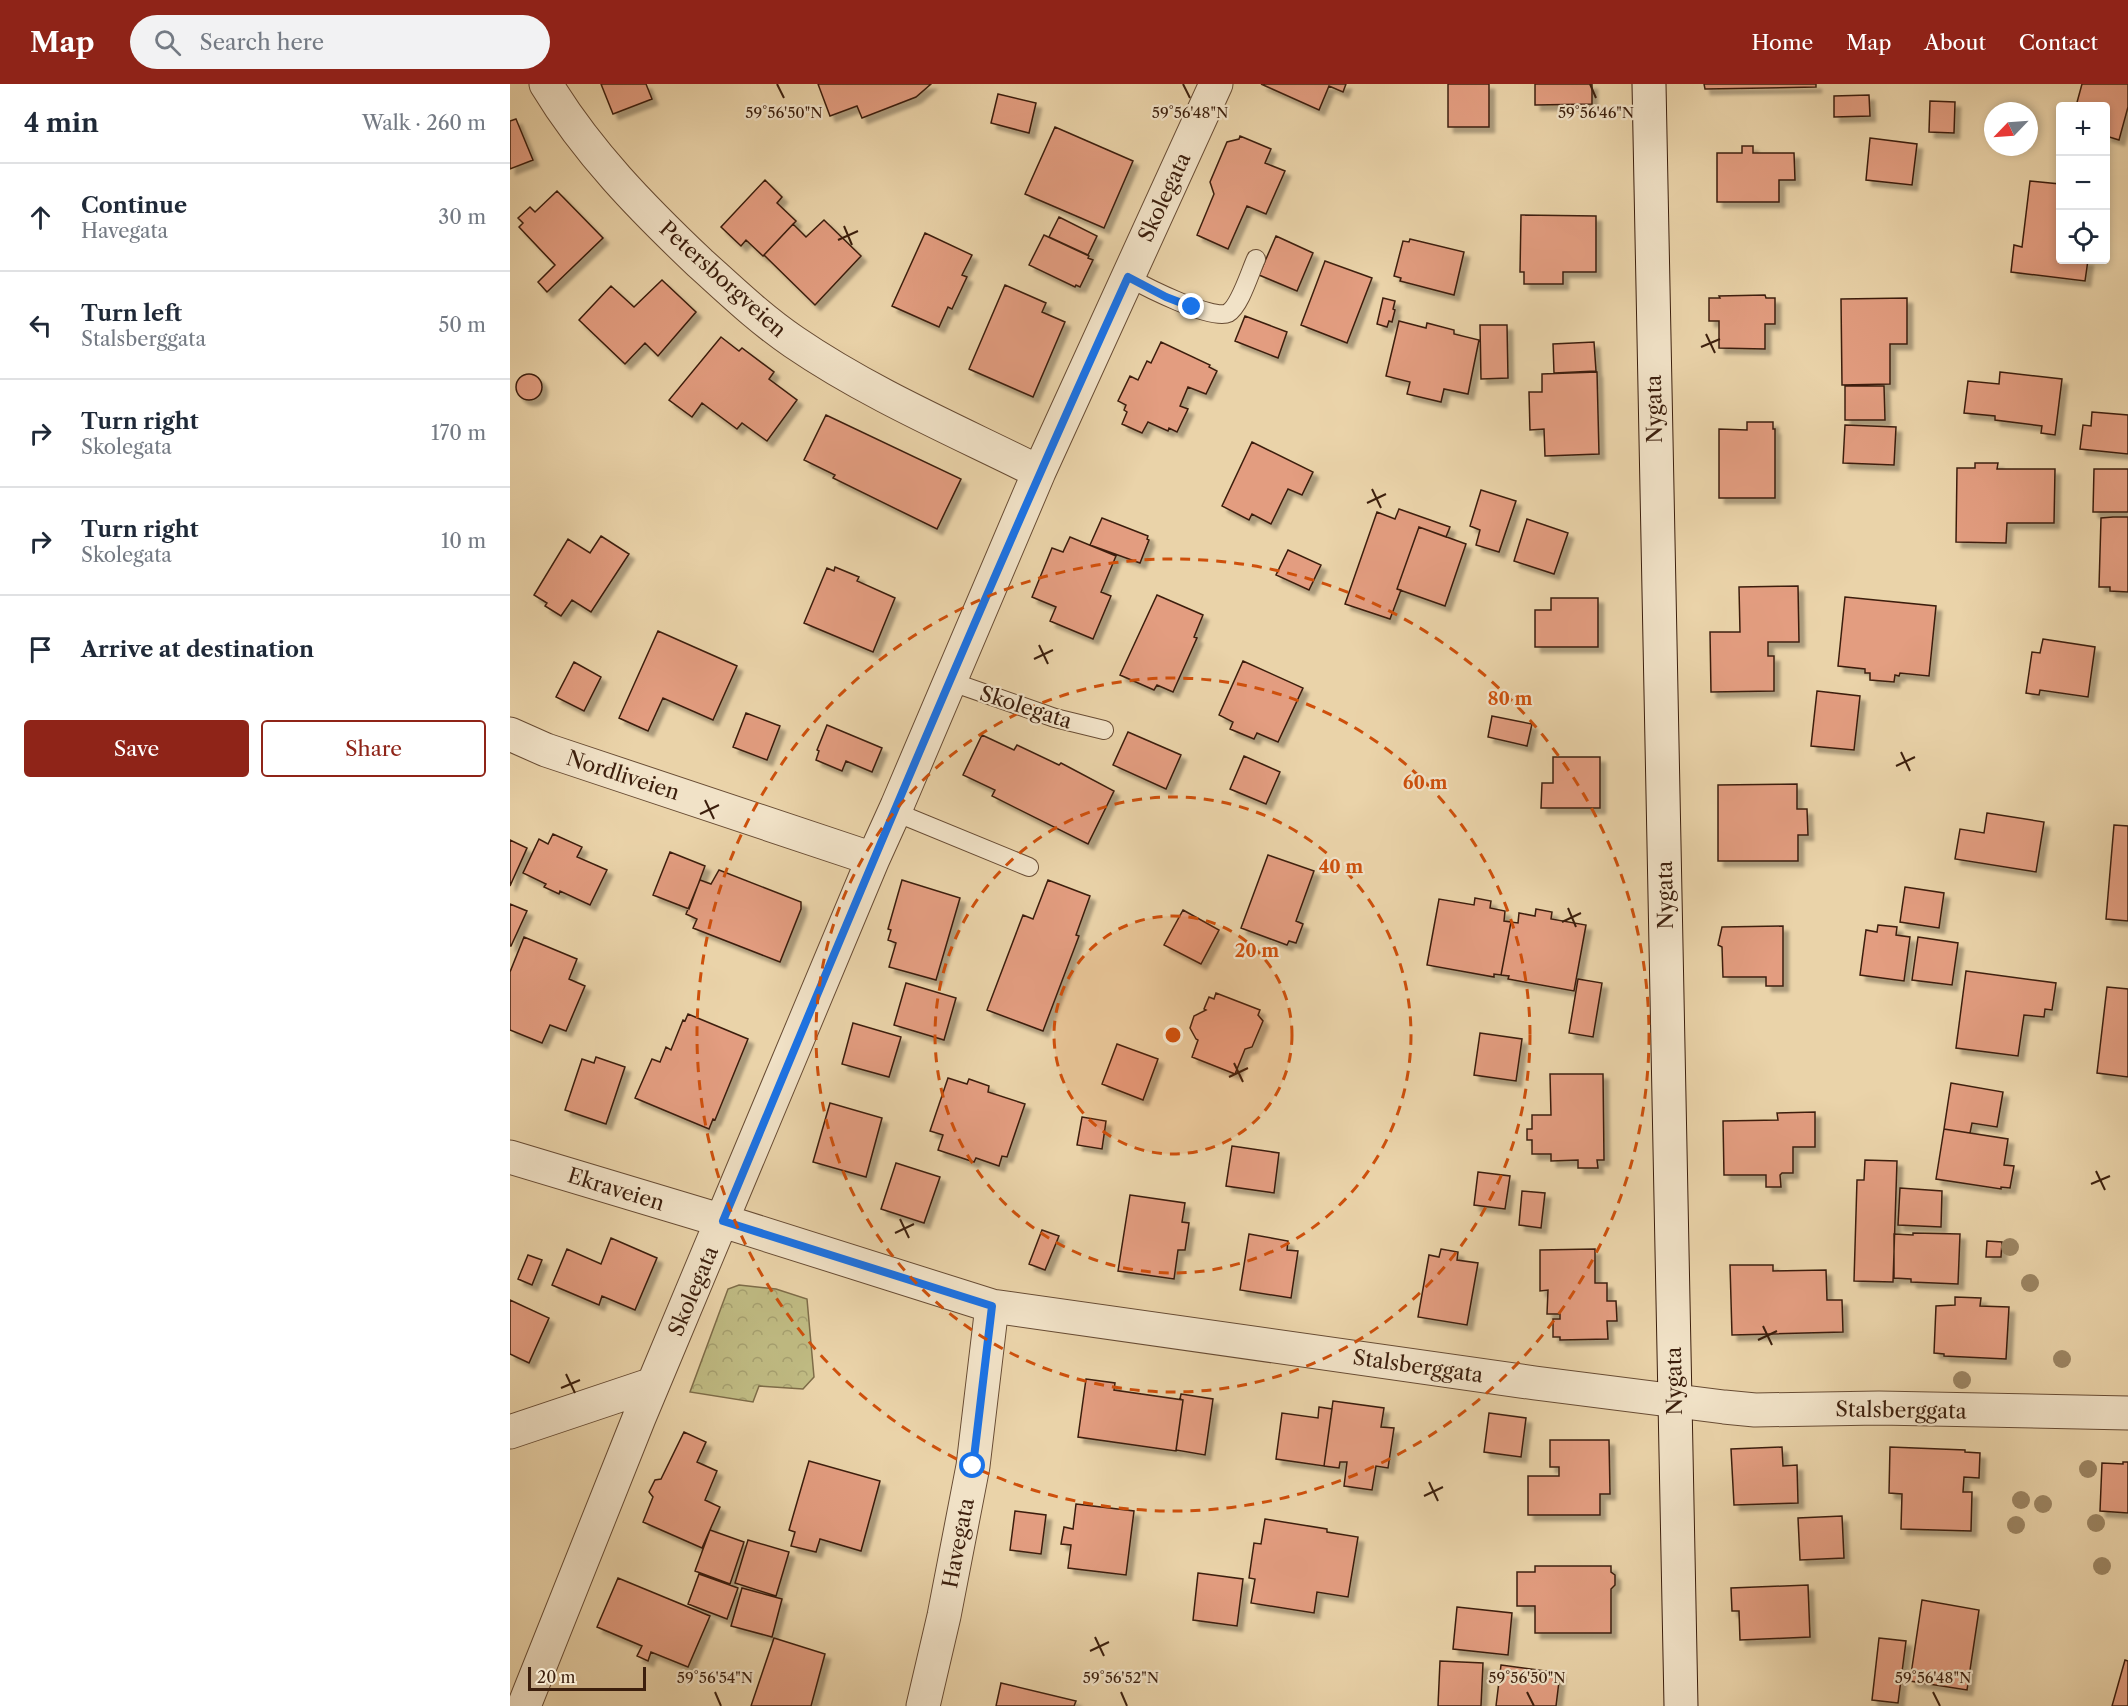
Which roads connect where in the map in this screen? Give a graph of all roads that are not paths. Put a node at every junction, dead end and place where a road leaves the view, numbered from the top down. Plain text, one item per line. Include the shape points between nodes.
1 (546, 84) edge
2 (1216, 84) edge
3 (1649, 84) edge
4 (1256, 259) dead end
5 (1128, 277) junction
6 (1039, 472) junction
7 (949, 681) junction
8 (1104, 730) dead end
9 (510, 734) edge
10 (895, 812) junction
11 (873, 858) junction
12 (1029, 867) dead end
13 (510, 1157) edge
14 (723, 1221) junction
15 (992, 1306) junction
16 (653, 1384) junction
17 (1675, 1402) junction
18 (2128, 1413) edge
19 (510, 1432) edge
20 (524, 1706) edge
21 (923, 1706) edge
22 (1681, 1706) edge

1 - 6 street, Petersborgveien via 623,187 735,295 793,342 867,387
2 - 5 street, Skolegata
3 - 17 street, Nygata
4 - 5 lane via 1238,302 1223,314 1184,304
5 - 6 street, Skolegata
6 - 7 street, Skolegata
7 - 8 lane, Skolegata via 1055,718
7 - 10 street, Skolegata
9 - 11 street, Nordliveien via 546,750
10 - 11 street, Skolegata
10 - 12 lane
11 - 14 street, Skolegata
13 - 14 street, Ekraveien
14 - 15 street, Stalsberggata
14 - 16 street, Skolegata
15 - 17 street, Stalsberggata
15 - 21 street, Havegata via 973,1466
16 - 19 street
16 - 20 street, Skolegata
17 - 18 street, Stalsberggata via 1755,1410
17 - 22 street, Nygata

